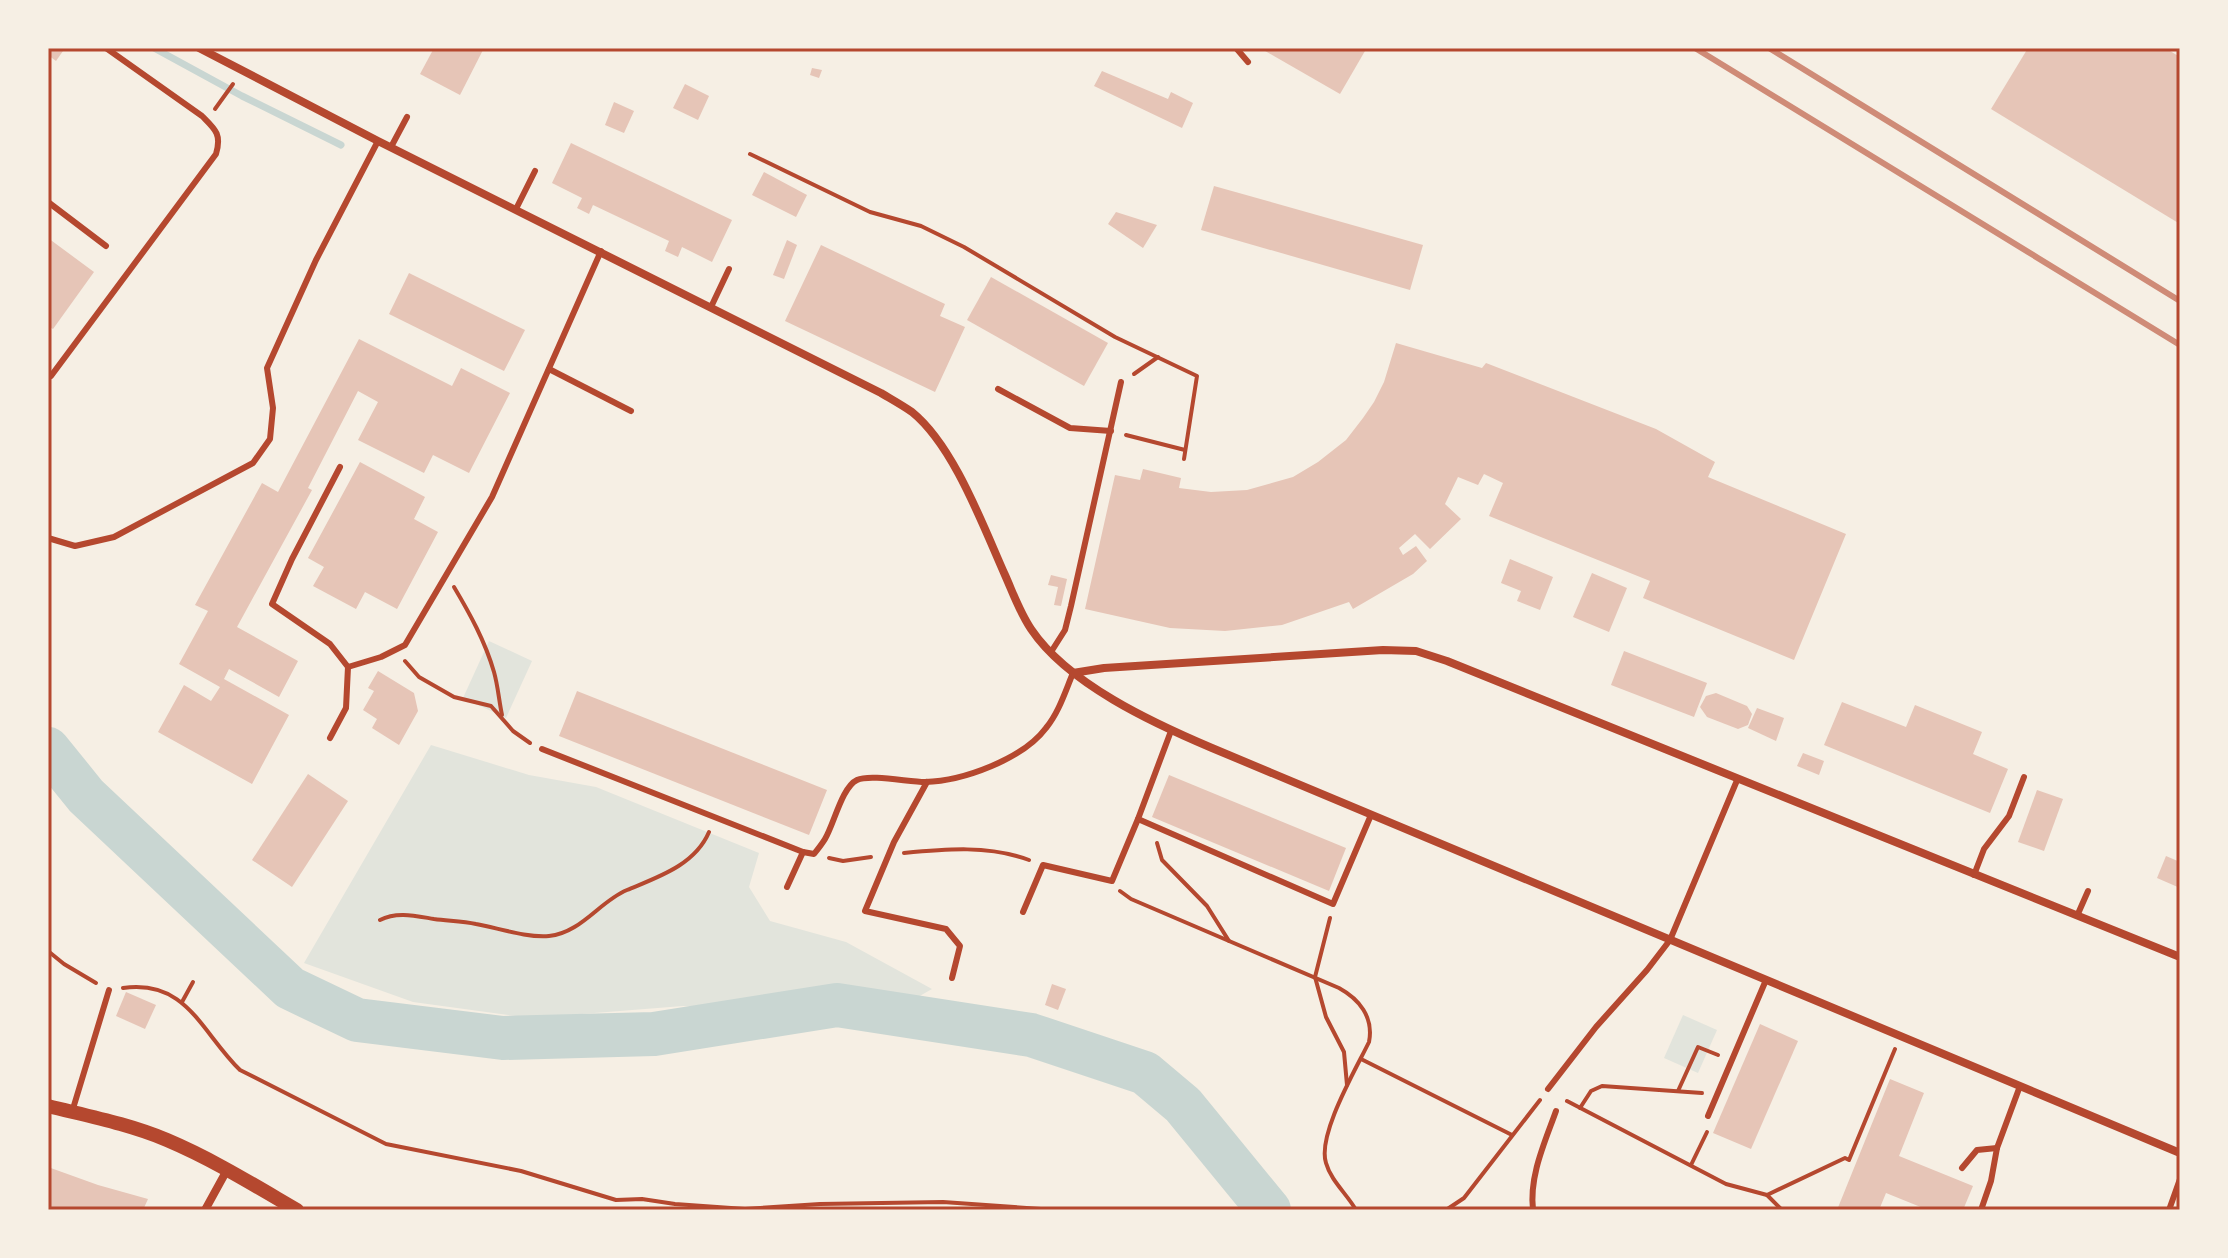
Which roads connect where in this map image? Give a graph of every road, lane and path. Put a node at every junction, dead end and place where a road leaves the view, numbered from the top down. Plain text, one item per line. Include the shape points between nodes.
1 (106, 48) edge
2 (199, 48) edge
3 (1236, 48) edge
4 (1248, 62) dead end
5 (233, 85) dead end
6 (227, 92) dead end
7 (407, 117) dead end
8 (378, 141) junction
9 (391, 147) junction
10 (750, 154) dead end
11 (535, 171) dead end
12 (48, 202) edge
13 (516, 209) junction
14 (106, 246) dead end
15 (601, 251) junction
16 (729, 269) dead end
17 (711, 307) junction
18 (1158, 357) junction
19 (549, 369) junction
20 (51, 376) dead end
21 (1121, 382) joint
22 (998, 389) dead end
23 (631, 411) dead end
24 (1111, 431) junction
25 (1185, 450) junction
26 (1184, 459) dead end
27 (340, 467) dead end
28 (48, 538) edge
29 (447, 574) junction
30 (395, 650) junction
31 (1051, 652) junction
32 (348, 667) junction
33 (1073, 673) junction
34 (502, 715) junction
35 (1171, 731) junction
36 (330, 738) dead end
37 (542, 749) joint
38 (2024, 777) dead end
39 (1738, 778) junction
40 (927, 782) junction
41 (1371, 815) junction
42 (715, 818) junction
43 (1138, 819) junction
44 (1152, 826) junction
45 (803, 852) junction
46 (814, 854) junction
47 (889, 855) junction
48 (1043, 865) junction
49 (1974, 875) junction
50 (1112, 881) junction
51 (787, 887) dead end
52 (2088, 891) dead end
53 (1333, 904) junction
54 (1023, 912) dead end
55 (2077, 916) junction
56 (380, 920) dead end
57 (1670, 940) junction
58 (1230, 941) junction
59 (48, 951) edge
60 (2180, 957) edge
61 (1315, 977) junction
62 (952, 978) dead end
63 (1766, 980) junction
64 (193, 982) dead end
65 (109, 990) junction
66 (182, 1002) junction
67 (1901, 1036) junction
68 (1361, 1059) junction
69 (1731, 1061) junction
70 (2020, 1086) junction
71 (1347, 1088) junction
72 (1548, 1089) junction
73 (1678, 1091) junction
74 (1717, 1094) junction
75 (48, 1106) edge
76 (1580, 1108) junction
77 (1556, 1111) dead end
78 (72, 1112) junction
79 (1708, 1116) joint
80 (1512, 1135) junction
81 (1997, 1148) junction
82 (2180, 1153) edge
83 (1691, 1165) junction
84 (1962, 1168) dead end
85 (227, 1170) junction
86 (2180, 1179) edge
87 (1767, 1195) junction
88 (205, 1210) edge
89 (297, 1210) edge
90 (1055, 1210) edge
91 (1356, 1210) edge
92 (1446, 1210) edge
93 (1533, 1210) edge
94 (1782, 1210) edge
95 (1981, 1210) edge
96 (2169, 1210) edge

1 - 20 lane via 202,116 220,142
2 - 8 street
3 - 4 lane
5 - 6 path
7 - 9 lane
8 - 9 street
8 - 28 lane via 267,368 273,408 270,439 253,463 114,537 75,546
9 - 13 street
10 - 18 path via 870,212 921,226 964,247
11 - 13 lane
12 - 14 lane
13 - 15 street
15 - 17 street
15 - 19 lane
16 - 17 lane
17 - 31 street via 913,413 963,482 1031,629
18 - 21 path
18 - 25 path via 1197,376
19 - 23 lane
19 - 29 lane via 492,497
21 - 24 lane
22 - 24 lane via 1070,428
24 - 25 path
24 - 31 lane via 1065,630
25 - 26 path
27 - 32 lane via 272,604 330,644
29 - 30 lane via 405,645
29 - 34 path via 476,624 495,674
30 - 32 lane
30 - 34 path via 419,677
31 - 33 street
32 - 36 lane via 346,708
33 - 35 street
33 - 39 street via 1416,651
33 - 40 lane via 1045,730 1025,748 979,771
34 - 37 path via 513,731
35 - 41 street
35 - 43 lane
37 - 42 lane
38 - 49 lane via 2009,816 1984,849
39 - 49 street
39 - 57 lane
40 - 46 lane via 856,780
40 - 47 lane
41 - 53 lane
41 - 57 street
42 - 45 lane
42 - 56 path via 704,844 689,859 620,893 563,933 548,936 413,915
43 - 44 lane
43 - 50 lane
44 - 53 lane
44 - 58 path via 1162,860 1207,906
45 - 46 lane
45 - 51 lane
46 - 47 path via 843,861
47 - 48 path via 967,848 1013,854
47 - 62 lane via 865,911 946,929 960,946
48 - 50 lane
48 - 54 lane
49 - 55 street
50 - 58 path via 1131,899
52 - 55 lane
53 - 61 path
55 - 60 street
57 - 63 street
57 - 72 lane
58 - 61 path
59 - 65 path
61 - 68 path via 1349,994 1369,1017 1370,1034
61 - 71 path via 1326,1017 1344,1052
63 - 67 street
63 - 69 lane
64 - 66 path
65 - 66 path via 153,987
65 - 78 lane
66 - 90 path via 240,1070 386,1144 521,1171 616,1200 745,1209 943,1202
67 - 70 street
67 - 87 path via 1849,1160
68 - 71 path
68 - 80 path
69 - 73 path via 1698,1047
69 - 74 lane
70 - 81 lane
70 - 82 street
71 - 91 path via 1324,1150 1329,1170
72 - 76 path
72 - 80 path
73 - 74 path
73 - 76 path via 1602,1086 1591,1091
74 - 79 lane
75 - 78 street
76 - 83 path
77 - 93 lane via 1538,1159
78 - 85 street via 165,1139
79 - 83 path via 1707,1133
80 - 92 path via 1464,1198
81 - 84 lane via 1977,1150
81 - 95 lane
83 - 87 path via 1726,1184
85 - 88 street
85 - 89 street
86 - 96 lane
87 - 94 path

